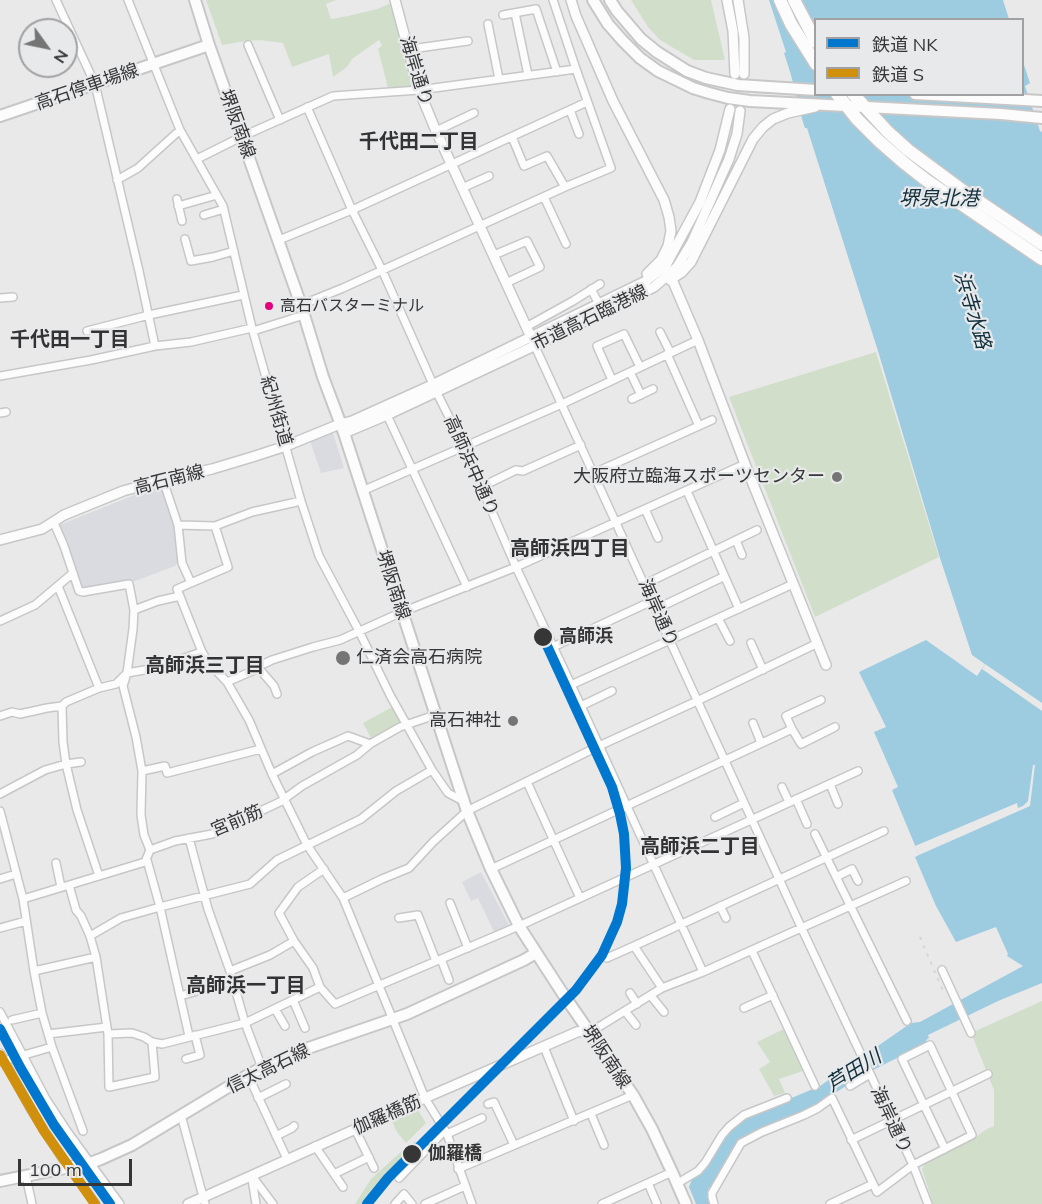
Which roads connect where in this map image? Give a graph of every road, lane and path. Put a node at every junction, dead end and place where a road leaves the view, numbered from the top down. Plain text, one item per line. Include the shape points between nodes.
1 (56, 0) edge
2 (128, 0) edge
3 (195, 0) edge
4 (395, 0) edge
5 (553, 0) edge
6 (571, 0) edge
7 (593, 0) edge
8 (610, 0) edge
9 (727, 0) edge
10 (738, 0) edge
11 (780, 0) edge
12 (794, 0) edge
13 (515, 13) junction
14 (503, 15) dead end
15 (488, 24) dead end
16 (814, 38) edge
17 (468, 41) dead end
18 (209, 45) junction
19 (248, 45) dead end
20 (411, 49) dead end
21 (814, 61) edge
22 (154, 64) junction
23 (576, 69) junction
24 (556, 72) junction
25 (528, 75) junction
26 (499, 79) junction
27 (95, 84) junction
28 (419, 90) junction
29 (814, 90) edge
30 (1042, 95) edge
31 (855, 96) edge
32 (955, 96) edge
33 (1035, 99) edge
34 (834, 100) edge
35 (587, 102) junction
36 (808, 106) junction
37 (308, 107) junction
38 (570, 110) junction
39 (735, 110) dead end
40 (474, 113) dead end
41 (0, 116) edge
42 (1039, 117) edge
43 (280, 120) junction
44 (180, 130) junction
45 (436, 131) junction
46 (579, 134) dead end
47 (242, 136) junction
48 (513, 137) junction
49 (197, 159) junction
50 (451, 164) junction
51 (489, 176) dead end
52 (117, 180) junction
53 (462, 188) junction
54 (565, 188) junction
55 (217, 195) junction
56 (544, 197) junction
57 (224, 209) junction
58 (352, 210) junction
59 (204, 215) dead end
60 (182, 221) dead end
61 (480, 226) junction
62 (185, 239) dead end
63 (279, 240) junction
64 (566, 244) dead end
65 (1042, 244) edge
66 (234, 251) junction
67 (494, 255) junction
68 (1042, 259) edge
69 (382, 270) junction
70 (669, 273) junction
71 (506, 283) junction
72 (600, 284) dead end
73 (591, 289) junction
74 (243, 295) junction
75 (13, 297) dead end
76 (0, 298) edge
77 (599, 304) junction
78 (303, 310) junction
79 (149, 315) junction
80 (526, 327) junction
81 (253, 329) junction
82 (87, 332) dead end
83 (660, 332) dead end
84 (698, 340) junction
85 (533, 341) junction
86 (156, 346) junction
87 (669, 353) junction
88 (640, 367) junction
89 (630, 372) junction
90 (0, 376) edge
91 (612, 380) junction
92 (435, 388) junction
93 (653, 389) dead end
94 (641, 395) junction
95 (632, 399) dead end
96 (562, 404) junction
97 (387, 415) junction
98 (712, 420) dead end
99 (699, 426) junction
100 (342, 429) junction
101 (581, 445) junction
102 (286, 446) junction
103 (464, 447) junction
104 (745, 464) junction
105 (412, 470) junction
106 (594, 473) junction
107 (163, 480) junction
108 (481, 487) junction
109 (362, 491) junction
110 (687, 491) junction
111 (302, 501) junction
112 (645, 509) junction
113 (616, 522) junction
114 (54, 523) junction
115 (178, 525) junction
116 (215, 526) junction
117 (757, 530) dead end
118 (658, 538) dead end
119 (0, 540) edge
120 (736, 540) junction
121 (713, 551) junction
122 (742, 555) dead end
123 (516, 567) junction
124 (73, 573) junction
125 (723, 577) junction
126 (192, 583) junction
127 (645, 584) junction
128 (793, 584) junction
129 (58, 586) junction
130 (467, 587) junction
131 (180, 596) junction
132 (652, 601) junction
133 (656, 609) junction
134 (739, 609) junction
135 (134, 610) junction
136 (402, 612) junction
137 (718, 618) junction
138 (0, 621) edge
139 (359, 631) junction
140 (669, 640) junction
141 (730, 641) dead end
142 (751, 643) dead end
143 (818, 643) junction
144 (553, 647) junction
145 (202, 652) junction
146 (826, 665) dead end
147 (257, 669) junction
148 (763, 670) junction
149 (127, 673) junction
150 (227, 682) junction
151 (571, 685) junction
152 (99, 688) junction
153 (612, 691) dead end
154 (277, 694) dead end
155 (821, 699) dead end
156 (697, 701) junction
157 (62, 706) junction
158 (581, 706) junction
159 (435, 715) junction
160 (0, 716) edge
161 (753, 723) dead end
162 (407, 724) junction
163 (835, 727) dead end
164 (792, 729) junction
165 (761, 742) junction
166 (370, 744) junction
167 (599, 746) junction
168 (261, 749) junction
169 (724, 761) junction
170 (81, 762) dead end
171 (66, 764) junction
172 (432, 770) junction
173 (142, 771) junction
174 (858, 771) dead end
175 (272, 774) junction
176 (527, 782) junction
177 (830, 784) junction
178 (782, 787) dead end
179 (0, 794) edge
180 (284, 800) junction
181 (793, 800) junction
182 (744, 803) junction
183 (838, 804) dead end
184 (627, 805) junction
185 (465, 806) junction
186 (0, 812) edge
187 (715, 817) dead end
188 (752, 820) junction
189 (807, 824) dead end
190 (884, 831) dead end
191 (189, 838) junction
192 (553, 839) junction
193 (810, 844) dead end
194 (307, 845) junction
195 (150, 850) junction
196 (825, 857) junction
197 (147, 860) junction
198 (56, 863) dead end
199 (654, 865) junction
200 (324, 869) junction
201 (491, 869) junction
202 (16, 874) junction
203 (99, 876) junction
204 (836, 877) junction
205 (0, 879) edge
206 (780, 879) junction
207 (858, 881) dead end
208 (906, 881) dead end
209 (69, 885) junction
210 (61, 887) junction
211 (205, 895) junction
212 (344, 898) junction
213 (580, 898) junction
214 (23, 899) junction
215 (450, 903) dead end
216 (720, 906) junction
217 (160, 907) junction
218 (851, 907) junction
219 (399, 918) dead end
220 (726, 918) dead end
221 (26, 921) junction
222 (681, 924) junction
223 (519, 926) junction
224 (0, 928) edge
225 (802, 929) junction
226 (90, 936) junction
227 (294, 941) junction
228 (634, 946) junction
229 (468, 948) junction
230 (752, 951) junction
231 (536, 952) junction
232 (96, 957) junction
233 (607, 958) dead end
234 (439, 960) junction
235 (942, 970) dead end
236 (33, 971) junction
237 (230, 971) junction
238 (703, 972) junction
239 (449, 980) dead end
240 (232, 981) junction
241 (379, 986) junction
242 (320, 987) junction
243 (662, 988) junction
244 (630, 993) dead end
245 (773, 995) junction
246 (180, 996) junction
247 (651, 996) junction
248 (293, 1000) junction
249 (638, 1004) junction
250 (744, 1008) dead end
251 (275, 1009) junction
252 (625, 1011) junction
253 (0, 1012) edge
254 (664, 1012) dead end
255 (42, 1013) junction
256 (12, 1020) dead end
257 (392, 1020) junction
258 (907, 1021) dead end
259 (245, 1023) junction
260 (636, 1025) dead end
261 (285, 1026) dead end
262 (305, 1028) dead end
263 (587, 1030) junction
264 (107, 1031) junction
265 (971, 1033) dead end
266 (48, 1034) junction
267 (192, 1035) junction
268 (152, 1042) junction
269 (52, 1047) junction
270 (544, 1047) junction
271 (0, 1053) edge
272 (22, 1056) junction
273 (186, 1059) dead end
274 (2, 1061) edge
275 (262, 1068) junction
276 (870, 1074) junction
277 (988, 1074) dead end
278 (248, 1075) junction
279 (286, 1084) dead end
280 (815, 1086) dead end
281 (850, 1086) dead end
282 (952, 1091) junction
283 (633, 1095) junction
284 (258, 1098) junction
285 (425, 1098) junction
286 (787, 1098) dead end
287 (488, 1104) dead end
288 (923, 1104) junction
289 (591, 1114) junction
290 (181, 1115) junction
291 (482, 1118) dead end
292 (574, 1121) junction
293 (892, 1121) junction
294 (294, 1125) dead end
295 (355, 1129) junction
296 (82, 1131) dead end
297 (446, 1132) junction
298 (276, 1136) junction
299 (851, 1140) junction
300 (604, 1144) dead end
301 (514, 1145) junction
302 (315, 1146) junction
303 (945, 1149) junction
304 (369, 1157) junction
305 (287, 1159) junction
306 (90, 1163) junction
307 (913, 1165) junction
308 (69, 1167) junction
309 (374, 1168) dead end
310 (458, 1168) junction
311 (672, 1172) junction
312 (334, 1174) junction
313 (26, 1176) junction
314 (252, 1176) junction
315 (399, 1178) dead end
316 (0, 1181) edge
317 (648, 1183) junction
318 (678, 1183) junction
319 (873, 1184) junction
320 (343, 1186) dead end
321 (465, 1186) junction
322 (205, 1201) edge
323 (32, 1204) edge
324 (96, 1204) edge
325 (120, 1204) edge
326 (188, 1204) edge
327 (256, 1204) edge
328 (273, 1204) edge
329 (395, 1204) edge
330 (412, 1204) edge
331 (425, 1204) edge
332 (472, 1204) edge
333 (602, 1204) edge
334 (657, 1204) edge
335 (686, 1204) edge
336 (714, 1204) edge
337 (831, 1204) edge
338 (928, 1204) edge

1 - 27 street
2 - 22 street, 紀州街道
3 - 18 main road, 堺阪南線
4 - 28 street, 海岸通り
5 - 23 street
6 - 77 street via 613,101 664,200 671,231 661,260 647,274
7 - 36 main road via 608,24 640,58 684,84 728,98
8 - 29 main road via 641,39 687,71 738,85
9 - 10 street via 740,74 744,38
11 - 21 highway
12 - 16 highway
13 - 14 street
13 - 24 street via 536,9
13 - 25 street
15 - 26 street
17 - 20 street
18 - 22 main road, 高石停車場線
18 - 47 main road, 堺阪南線
19 - 43 street
22 - 27 main road, 高石停車場線
22 - 44 street, 紀州街道
23 - 24 street
23 - 35 street
24 - 25 street
25 - 26 street
26 - 28 street
27 - 41 main road, 高石停車場線
27 - 52 street
28 - 37 street via 333,96
28 - 45 street, 海岸通り
30 - 33 street
31 - 65 highway via 908,150
32 - 33 main road
34 - 36 main road
34 - 42 main road
34 - 68 highway via 926,180
35 - 38 street
35 - 54 street via 611,168
36 - 70 street via 772,119 753,139 691,262 682,272
37 - 43 street
37 - 58 street, 高師浜中通り
38 - 46 street
38 - 48 street
39 - 70 street, 市道高石臨港線
40 - 45 street
43 - 47 street
44 - 49 street, 紀州街道
44 - 52 street via 138,168
45 - 50 street, 海岸通り
47 - 49 street
47 - 63 main road, 堺阪南線
48 - 50 street
48 - 54 street via 524,166 547,156
49 - 55 street, 紀州街道
50 - 53 street, 海岸通り
50 - 58 street
51 - 53 street
52 - 79 street
53 - 61 street, 海岸通り
54 - 56 street
55 - 57 street, 紀州街道
55 - 60 street via 177,203
56 - 61 street
56 - 64 street
57 - 59 street
57 - 66 street, 紀州街道
58 - 63 street
58 - 69 street, 高師浜中通り
61 - 67 street, 海岸通り
61 - 69 street
62 - 66 street via 191,261
63 - 78 main road, 堺阪南線
66 - 74 street, 紀州街道
67 - 71 street, 海岸通り
67 - 71 street via 527,241 540,267
69 - 78 street
69 - 92 street, 高師浜中通り
70 - 77 street, 市道高石臨港線
70 - 84 street
70 - 85 street, 市道高石臨港線 via 654,287
71 - 80 street, 海岸通り
72 - 73 street
73 - 77 street
73 - 80 street
74 - 79 street
74 - 81 street, 紀州街道
75 - 76 street
77 - 85 street, 市道高石臨港線
78 - 81 street
78 - 100 main road, 堺阪南線
79 - 82 street
79 - 86 street
80 - 85 street, 海岸通り
81 - 86 street
81 - 102 street, 紀州街道
83 - 87 street
84 - 87 street
84 - 104 street
85 - 92 street, 市道高石臨港線
85 - 96 street, 海岸通り
86 - 90 street
87 - 88 street
87 - 99 street
88 - 89 street
88 - 91 street via 624,334 597,346
89 - 91 street
89 - 94 street
91 - 96 street
92 - 97 street, 市道高石臨港線
92 - 100 street, 市道高石臨港線 via 352,421
92 - 103 street, 高師浜中通り
93 - 94 street
94 - 95 street
96 - 101 street, 海岸通り
96 - 103 street
97 - 100 street, 市道高石臨港線
97 - 105 street
98 - 99 street
99 - 106 street
100 - 102 street, 高石南線
100 - 109 main road, 堺阪南線
101 - 106 street, 海岸通り
101 - 108 street
102 - 107 street, 高石南線
102 - 111 street, 紀州街道
103 - 105 street
103 - 108 street, 高師浜中通り
104 - 110 street
104 - 128 street
105 - 109 street
105 - 130 street
106 - 113 street, 海岸通り
107 - 114 street, 高石南線 via 123,491 64,515
107 - 115 street
108 - 123 street, 高師浜中通り
109 - 136 main road, 堺阪南線
110 - 112 street
110 - 121 street
111 - 116 street via 252,512
111 - 139 street, 紀州街道 via 319,556
112 - 113 street
112 - 118 street
113 - 123 street
113 - 127 street, 海岸通り
114 - 119 street, 高石南線
114 - 124 street
115 - 116 street
115 - 126 street via 182,563
116 - 126 street via 228,567
117 - 120 street
120 - 121 street
120 - 122 street
121 - 125 street
121 - 127 street
123 - 130 street
123 - 144 street, 高師浜中通り
124 - 129 street
124 - 135 street via 79,591 83,592 129,584
125 - 133 street
125 - 134 street
126 - 131 street via 177,590
127 - 132 street, 海岸通り
128 - 134 street
128 - 143 street
129 - 138 street via 35,605
129 - 152 street
130 - 136 street
131 - 135 street
131 - 145 street
132 - 133 street, 海岸通り
132 - 144 street
133 - 140 street, 海岸通り
134 - 137 street
135 - 149 street
136 - 139 street
136 - 159 main road, 堺阪南線
137 - 140 street
137 - 141 street
139 - 147 street via 272,660
139 - 162 street, 紀州街道
140 - 151 street
140 - 156 street, 海岸通り
142 - 148 street
143 - 146 street
143 - 148 street
144 - 151 street, 高師浜中通り
145 - 149 street
145 - 150 street
147 - 150 street
147 - 154 street
148 - 156 street
149 - 152 street via 116,684
149 - 173 street via 123,686
150 - 168 street
151 - 158 street, 高師浜中通り
152 - 157 street
153 - 158 street
155 - 164 street via 786,716
156 - 167 street
156 - 169 street, 海岸通り
157 - 160 street
157 - 171 street
158 - 167 street, 高師浜中通り
159 - 162 street, 宮前筋
159 - 185 main road, 堺阪南線
161 - 165 street
162 - 166 street, 宮前筋
162 - 172 street, 紀州街道
163 - 164 street via 801,744
164 - 165 street
165 - 169 street
166 - 175 street via 348,736
166 - 180 street, 宮前筋
167 - 176 street
167 - 184 street, 高師浜中通り
168 - 173 street via 167,773 165,766
168 - 175 street
169 - 182 street, 海岸通り
169 - 184 street
170 - 171 street
171 - 179 street via 45,770
171 - 203 street
172 - 185 street, 紀州街道 via 448,793
172 - 194 street via 396,791 361,819
173 - 195 street via 141,815
174 - 177 street
175 - 180 street
176 - 185 street
176 - 192 street
177 - 181 street
177 - 183 street
178 - 181 street
180 - 191 street, 宮前筋 via 212,834
180 - 194 street
181 - 188 street
181 - 189 street
182 - 187 street
182 - 188 street, 海岸通り
184 - 192 street
184 - 199 street, 高師浜中通り
185 - 201 main road, 堺阪南線
185 - 212 street via 410,868
186 - 202 street
188 - 199 street
188 - 206 street, 海岸通り
190 - 196 street
191 - 195 street, 宮前筋
191 - 211 street
192 - 201 street
192 - 213 street
193 - 196 street via 816,837
194 - 200 street
194 - 211 street via 277,860 250,884
195 - 197 street
196 - 204 street
196 - 206 street
197 - 203 street
197 - 217 street
198 - 210 street
199 - 213 street
199 - 222 street, 高師浜中通り
200 - 212 street
200 - 227 street via 298,887 279,913
201 - 223 main road, 堺阪南線
202 - 205 street
202 - 214 street
203 - 209 street
204 - 207 street via 852,869
204 - 218 street
206 - 216 street
206 - 225 street, 海岸通り
208 - 218 street
209 - 210 street
209 - 226 street via 76,910
210 - 214 street
211 - 217 street
211 - 237 street
212 - 241 street
213 - 223 street
214 - 221 street
215 - 229 street
216 - 220 street
216 - 222 street
217 - 226 street via 121,918
217 - 246 street
218 - 225 street
218 - 258 street
219 - 234 street via 418,915
221 - 224 street
221 - 236 street
222 - 228 street
222 - 238 street, 高師浜中通り
223 - 229 street
223 - 231 main road, 堺阪南線
225 - 230 street
225 - 276 street, 海岸通り
226 - 232 street
227 - 237 street
227 - 242 street via 313,968
228 - 233 street
228 - 243 street
229 - 234 street
230 - 238 street
230 - 245 street
231 - 257 main road, 信太高石線
231 - 263 main road, 堺阪南線
232 - 236 street
232 - 264 street
234 - 239 street
234 - 241 street
235 - 265 street
236 - 255 street
237 - 240 street
238 - 243 street
240 - 246 street
240 - 259 street
241 - 242 street via 335,1004
241 - 257 street
242 - 248 street
243 - 247 street
244 - 249 street
245 - 250 street
245 - 280 street
246 - 267 street
247 - 249 street
247 - 254 street
248 - 251 street
248 - 262 street
249 - 252 street
251 - 259 street
251 - 261 street
252 - 260 street
252 - 263 street
253 - 272 street
255 - 256 street
255 - 266 street
257 - 275 main road, 信太高石線 via 291,1054
257 - 285 street
259 - 267 street
259 - 275 street
263 - 270 street, 伽羅橋筋
263 - 283 main road, 堺阪南線
264 - 266 street
264 - 268 street via 132,1033
264 - 268 street via 109,1087 155,1077
266 - 269 street
267 - 268 street via 162,1044
267 - 273 street via 200,1055
269 - 272 street
269 - 296 street
270 - 285 street, 伽羅橋筋
270 - 292 street
271 - 274 street
272 - 274 street
272 - 306 street
274 - 308 street
275 - 278 main road, 信太高石線
276 - 281 street
276 - 293 street, 海岸通り
277 - 282 street
278 - 284 street
278 - 290 main road, 信太高石線
279 - 284 street
282 - 288 street
282 - 288 street via 930,1045 902,1059
282 - 303 street via 972,1135
283 - 289 street
283 - 311 main road, 堺阪南線
284 - 298 street
285 - 295 street, 伽羅橋筋
285 - 297 street
286 - 318 street via 744,1115 722,1135 699,1171
287 - 301 street via 494,1102
288 - 293 street
288 - 303 street
289 - 292 street
289 - 300 street
290 - 306 main road, 信太高石線 via 132,1145
290 - 322 street
291 - 297 street
292 - 301 street
293 - 299 street
293 - 307 street, 海岸通り
294 - 298 street
295 - 302 street, 伽羅橋筋
295 - 304 street
297 - 310 street
297 - 315 street
298 - 305 street
299 - 319 street
299 - 336 street via 832,1098 741,1143 712,1193
301 - 310 street
302 - 305 street, 伽羅橋筋
302 - 312 street
303 - 307 street
304 - 309 street
304 - 312 street
305 - 314 street, 伽羅橋筋
306 - 308 main road, 信太高石線
306 - 325 street
307 - 319 street via 877,1192
307 - 338 street, 海岸通り
308 - 313 main road, 信太高石線
308 - 324 street
310 - 321 street
311 - 317 street
311 - 318 main road, 堺阪南線
312 - 320 street
313 - 316 main road, 信太高石線
313 - 323 street
314 - 322 street, 伽羅橋筋
314 - 327 street
314 - 328 street
317 - 333 street
317 - 334 street
318 - 335 main road, 堺阪南線
319 - 337 street
321 - 331 street
321 - 332 street
322 - 326 street, 伽羅橋筋
329 - 330 street via 404,1194

